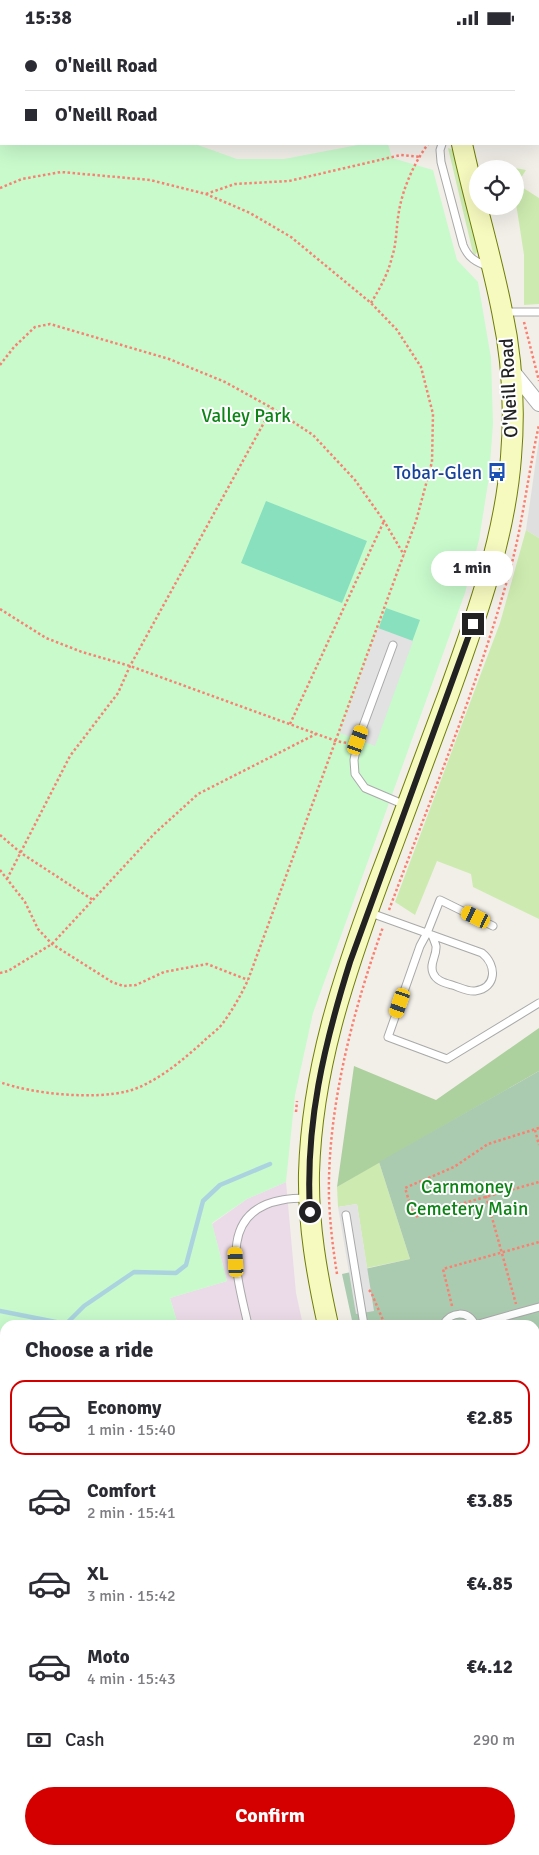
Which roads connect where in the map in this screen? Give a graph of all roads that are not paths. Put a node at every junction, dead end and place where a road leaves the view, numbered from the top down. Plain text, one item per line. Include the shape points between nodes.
1 (442, 145) edge
2 (462, 145) edge
3 (492, 268) junction
4 (502, 312) junction
5 (539, 312) edge
6 (510, 368) junction
7 (539, 405) edge
8 (512, 407) junction
9 (393, 645) dead end
10 (407, 806) junction
11 (377, 915) junction
12 (493, 925) dead end
13 (429, 934) junction
14 (539, 1003) edge
15 (309, 1198) junction
16 (346, 1215) dead end
17 (539, 1307) edge
18 (247, 1320) edge
19 (327, 1320) edge
20 (363, 1320) edge
21 (447, 1320) edge
22 (471, 1320) edge
23 (493, 1320) edge

1 - 3 lane via 441,162 462,245 472,259
2 - 3 main road, O'Neill Road
3 - 4 main road, O'Neill Road
4 - 5 lane
4 - 6 main road, O'Neill Road
6 - 7 street
6 - 8 main road, O'Neill Road
7 - 8 street
8 - 10 main road, O'Neill Road via 509,477 494,553 457,670
9 - 10 lane via 357,746 355,774 365,788
10 - 11 main road, O'Neill Road
11 - 13 lane
11 - 15 main road, O'Neill Road via 350,962 323,1057 311,1144
12 - 13 lane via 440,900
13 - 13 lane via 488,958 493,975 486,987 472,992 436,978 432,964 436,947
13 - 14 lane via 420,945 388,1037 447,1059
15 - 18 lane via 282,1199 261,1206 238,1230 236,1262
15 - 19 main road, O'Neill Road via 315,1259
16 - 20 lane
17 - 23 lane
21 - 22 lane via 455,1314 464,1314

